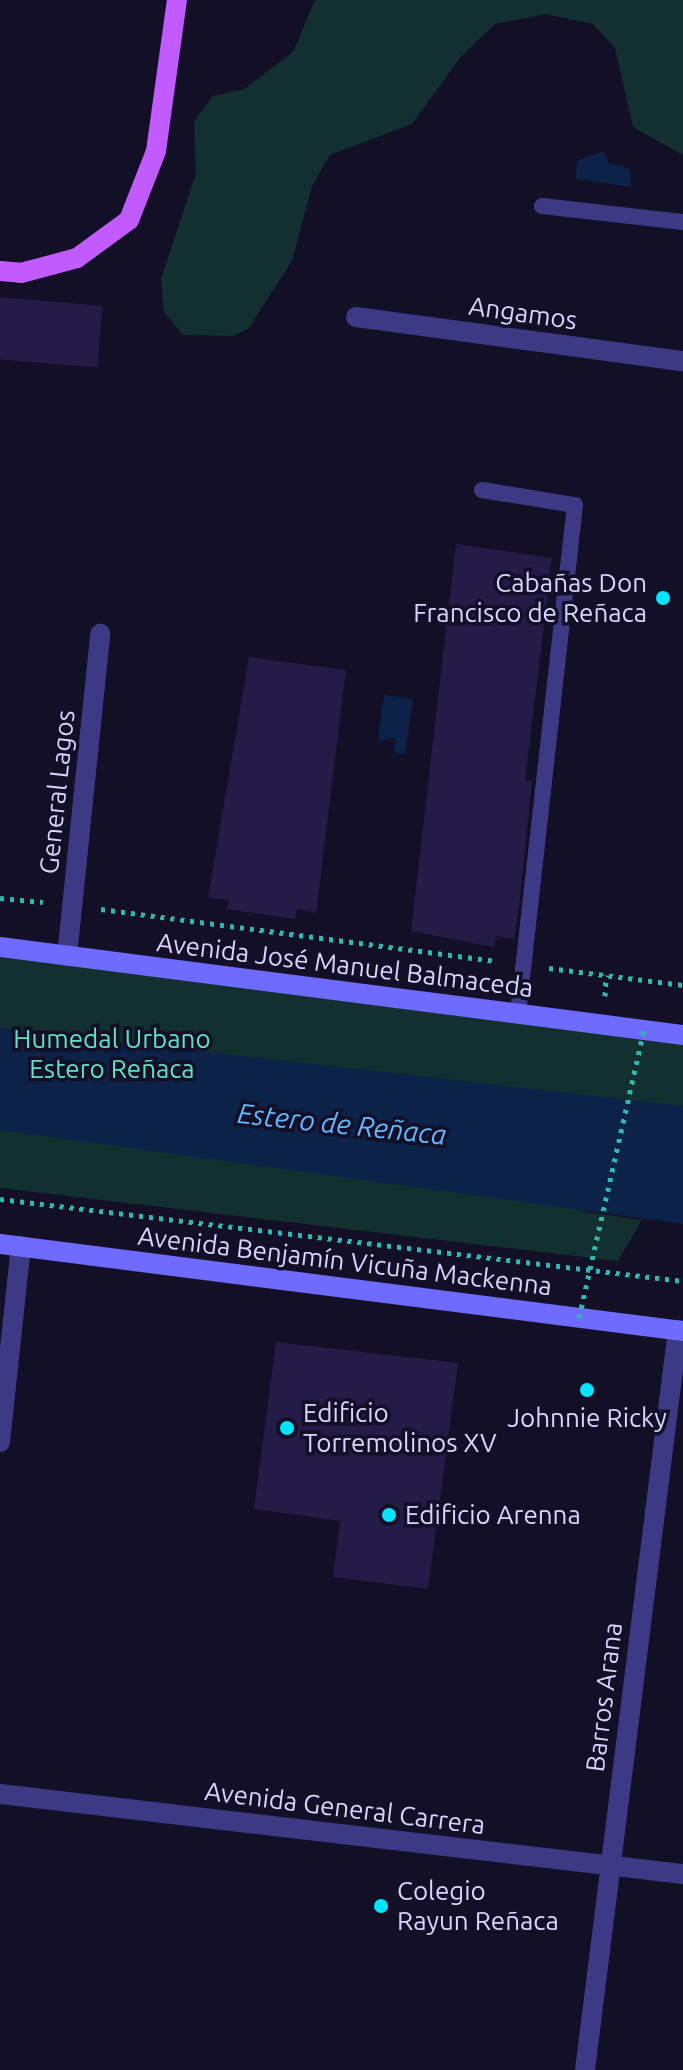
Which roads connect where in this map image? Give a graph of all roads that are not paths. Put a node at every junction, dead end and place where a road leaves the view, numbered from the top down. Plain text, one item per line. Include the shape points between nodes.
1 (177, 0) edge
2 (542, 206) dead end
3 (683, 222) edge
4 (0, 271) edge
5 (356, 317) dead end
6 (683, 361) edge
7 (482, 490) dead end
8 (100, 634) dead end
9 (0, 947) edge
10 (67, 956) junction
11 (518, 1014) junction
12 (683, 1035) edge
13 (0, 1244) edge
14 (21, 1246) junction
15 (680, 1331) edge
16 (0, 1442) edge
17 (0, 1794) edge
18 (609, 1865) junction
19 (683, 1874) edge
20 (585, 2070) edge

1 - 4 main road via 156,151 129,220 77,258 21,273
2 - 3 lane
5 - 6 street, Angamos
7 - 11 lane via 575,505
8 - 10 street, General Lagos
9 - 10 main road, Avenida José Manuel Balmaceda
10 - 11 main road, Avenida José Manuel Balmaceda
11 - 12 main road, Avenida José Manuel Balmaceda
13 - 14 main road, Avenida Benjamín Vicuña Mackenna
14 - 15 main road, Avenida Benjamín Vicuña Mackenna
14 - 16 street
15 - 18 street, Barros Arana
17 - 18 street, Avenida General Carrera
18 - 19 street, Avenida General Carrera
18 - 20 street, Barros Arana

